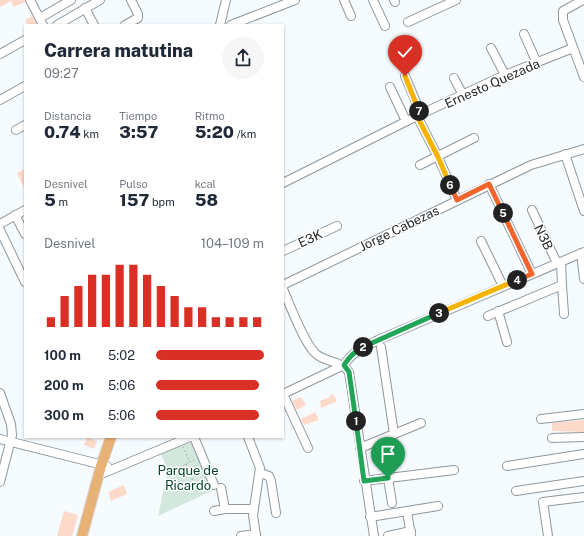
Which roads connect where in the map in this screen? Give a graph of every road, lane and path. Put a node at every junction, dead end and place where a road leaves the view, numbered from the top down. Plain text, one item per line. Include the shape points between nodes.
1 (30, 0) edge
2 (71, 0) edge
3 (100, 0) edge
4 (131, 0) edge
5 (226, 0) edge
6 (296, 0) edge
7 (344, 0) edge
8 (373, 0) edge
9 (456, 0) edge
10 (583, 0) edge
11 (85, 8) junction
12 (351, 16) dead end
13 (41, 21) edge
14 (408, 22) dead end
15 (59, 24) edge
16 (93, 24) edge
17 (127, 24) edge
18 (220, 24) edge
19 (234, 24) edge
20 (384, 26) dead end
21 (524, 34) dead end
22 (24, 41) edge
23 (492, 48) dead end
24 (573, 48) junction
25 (0, 54) edge
26 (537, 63) junction
27 (405, 76) dead end
28 (505, 76) junction
29 (584, 77) edge
30 (454, 78) dead end
31 (24, 87) edge
32 (390, 87) dead end
33 (463, 95) junction
34 (0, 100) edge
35 (419, 115) junction
36 (406, 121) junction
37 (24, 126) edge
38 (16, 130) dead end
39 (474, 138) dead end
40 (584, 149) edge
41 (565, 154) junction
42 (438, 157) junction
43 (420, 165) dead end
44 (284, 182) edge
45 (489, 184) junction
46 (457, 200) junction
47 (532, 210) dead end
48 (24, 211) edge
49 (584, 211) edge
50 (15, 216) junction
51 (0, 224) edge
52 (337, 226) dead end
53 (0, 230) edge
54 (24, 232) edge
55 (481, 241) dead end
56 (284, 251) edge
57 (582, 253) edge
58 (559, 263) junction
59 (532, 274) junction
60 (584, 279) edge
61 (24, 280) edge
62 (284, 285) edge
63 (562, 285) junction
64 (503, 286) junction
65 (284, 291) edge
66 (498, 311) junction
67 (564, 314) dead end
68 (488, 316) dead end
69 (507, 342) dead end
70 (381, 347) dead end
71 (344, 365) junction
72 (0, 393) edge
73 (284, 394) edge
74 (284, 396) edge
75 (584, 414) edge
76 (540, 419) dead end
77 (421, 423) dead end
78 (394, 434) junction
79 (584, 437) edge
80 (111, 438) edge
81 (116, 438) edge
82 (188, 438) edge
83 (194, 438) edge
84 (248, 438) edge
85 (552, 438) dead end
86 (0, 439) edge
87 (11, 442) junction
88 (180, 442) junction
89 (308, 448) dead end
90 (360, 448) junction
91 (584, 454) edge
92 (202, 457) junction
93 (190, 462) junction
94 (186, 464) junction
95 (507, 466) dead end
96 (103, 470) junction
97 (454, 470) dead end
98 (260, 473) junction
99 (170, 474) dead end
100 (388, 478) junction
101 (364, 481) junction
102 (584, 481) edge
103 (0, 482) edge
104 (197, 491) dead end
105 (516, 491) dead end
106 (584, 497) edge
107 (392, 503) dead end
108 (438, 506) dead end
109 (225, 509) junction
110 (254, 509) junction
111 (214, 511) dead end
112 (407, 511) junction
113 (276, 513) dead end
114 (370, 517) junction
115 (411, 534) edge
116 (256, 535) edge
117 (82, 536) edge
118 (88, 536) edge
119 (241, 536) edge
120 (374, 536) edge
121 (388, 536) edge
122 (548, 536) edge

1 - 13 street
2 - 13 street
3 - 11 street
4 - 17 street via 138,18
5 - 18 street
6 - 19 street
7 - 12 street
8 - 20 street
9 - 14 street
10 - 24 street via 563,10
11 - 15 street
11 - 16 street
21 - 26 street
22 - 25 street
23 - 28 street
24 - 26 street, Ernesto Quezada
24 - 29 street
26 - 28 street, Ernesto Quezada
27 - 35 street
28 - 33 street, Ernesto Quezada
30 - 33 street
31 - 34 street
32 - 36 street
33 - 35 street, Ernesto Quezada
35 - 36 street, Ernesto Quezada
35 - 42 street
36 - 44 street, Ernesto Quezada
37 - 38 street
39 - 42 street
40 - 41 street, Jorge Cabezas
41 - 45 street, Jorge Cabezas via 531,165
41 - 49 street
42 - 43 street
42 - 46 street
45 - 46 street, Jorge Cabezas
45 - 59 street
46 - 62 street, Jorge Cabezas
47 - 58 street, N3B
48 - 50 street
50 - 51 street
50 - 54 street
52 - 56 street, E3K
53 - 61 street
55 - 64 street
57 - 58 street
57 - 60 street
58 - 59 street
58 - 63 street
59 - 64 street
63 - 66 street
63 - 67 street
64 - 71 street via 355,351
65 - 71 street via 315,353
66 - 68 street
66 - 69 street
70 - 78 street
71 - 73 street
71 - 90 street via 349,372
72 - 87 street via 11,424
74 - 89 street
75 - 76 street
77 - 78 street
78 - 90 street
79 - 85 street
80 - 96 main road
81 - 96 main road
82 - 88 street
83 - 92 street
84 - 98 street
86 - 87 street
87 - 96 street
87 - 103 street
88 - 93 path
88 - 96 street
90 - 101 street
91 - 95 street
92 - 93 path
92 - 109 street via 218,487
93 - 94 path
94 - 99 path
94 - 104 path
96 - 117 main road
96 - 118 main road
97 - 100 street
98 - 110 street
98 - 113 street via 269,476
100 - 101 street
100 - 107 street
101 - 114 street
102 - 105 street
106 - 122 street via 543,502
108 - 112 street
109 - 110 street
109 - 111 street
110 - 116 street
112 - 114 street
112 - 115 street
114 - 120 street
115 - 121 street
116 - 119 street

